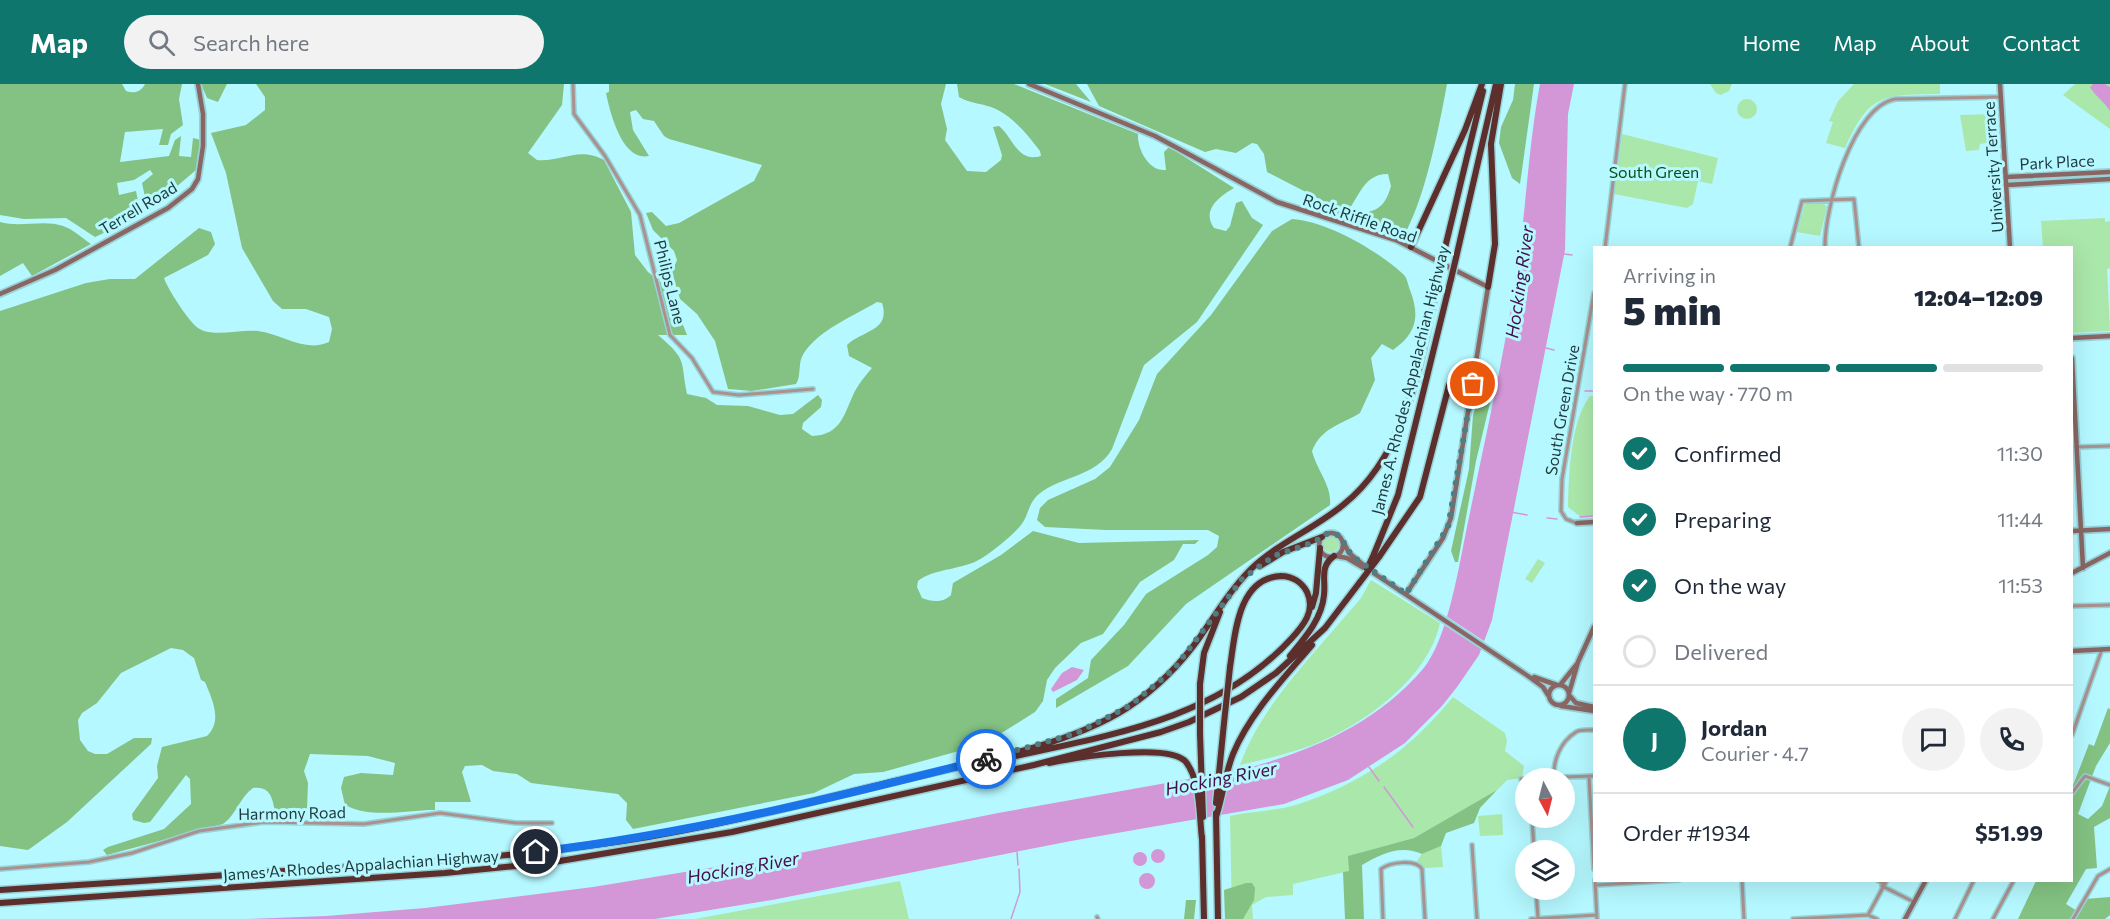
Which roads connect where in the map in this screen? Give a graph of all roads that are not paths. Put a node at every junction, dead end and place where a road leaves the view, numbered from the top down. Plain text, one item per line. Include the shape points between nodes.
1 (198, 84) edge
2 (573, 84) edge
3 (1029, 84) edge
4 (1483, 84) edge
5 (1496, 84) edge
6 (1501, 84) edge
7 (1625, 84) edge
8 (2000, 84) edge
9 (2000, 97) junction
10 (2110, 172) edge
11 (2006, 177) junction
12 (2110, 179) edge
13 (2007, 185) junction
14 (1834, 200) junction
15 (1605, 246) edge
16 (1791, 246) edge
17 (1825, 246) edge
18 (1858, 246) edge
19 (2010, 246) edge
20 (1411, 247) junction
21 (1488, 287) junction
22 (0, 294) edge
23 (1593, 299) edge
24 (2110, 336) edge
25 (2073, 338) edge
26 (2073, 380) edge
27 (1473, 384) junction
28 (813, 389) dead end
29 (2110, 446) edge
30 (2076, 447) junction
31 (2073, 460) edge
32 (2078, 460) junction
33 (1593, 522) edge
34 (1577, 523) joint
35 (2110, 529) edge
36 (2073, 531) edge
37 (2081, 531) junction
38 (1322, 537) junction
39 (1344, 543) junction
40 (1320, 548) junction
41 (2110, 553) edge
42 (1335, 556) junction
43 (1377, 556) junction
44 (2083, 568) junction
45 (1372, 572) junction
46 (2073, 573) edge
47 (1242, 579) junction
48 (1406, 594) junction
49 (1227, 598) junction
50 (2110, 605) edge
51 (2073, 606) edge
52 (1310, 610) junction
53 (1325, 628) junction
54 (1593, 629) edge
55 (2102, 649) junction
56 (2110, 649) edge
57 (2073, 651) edge
58 (1578, 662) junction
59 (1276, 673) junction
60 (1528, 676) junction
61 (1559, 685) junction
62 (1569, 694) junction
63 (1548, 695) junction
64 (1561, 705) junction
65 (1593, 709) edge
66 (1593, 709) edge
67 (1593, 730) edge
68 (2073, 732) edge
69 (1034, 765) junction
70 (1553, 768) edge
71 (1575, 776) edge
72 (1589, 776) junction
73 (1593, 776) edge
74 (2110, 785) edge
75 (2073, 792) edge
76 (836, 796) junction
77 (1216, 816) junction
78 (552, 823) dead end
79 (1593, 834) edge
80 (1202, 839) junction
81 (1472, 845) dead end
82 (2110, 868) edge
83 (0, 869) edge
84 (1595, 882) edge
85 (1646, 882) edge
86 (1742, 882) edge
87 (1925, 882) edge
88 (1973, 882) edge
89 (2013, 882) edge
90 (1884, 884) edge
91 (1596, 885) junction
92 (0, 890) edge
93 (1537, 900) edge
94 (1914, 902) junction
95 (0, 903) edge
96 (1868, 915) junction
97 (1597, 917) edge
98 (1204, 919) edge
99 (1219, 919) edge
100 (1383, 919) edge
101 (1425, 919) edge
102 (1477, 919) edge
103 (1531, 919) edge
104 (1538, 919) edge
105 (1744, 919) edge
106 (1793, 919) edge
107 (1877, 919) edge
108 (1905, 919) edge
109 (1955, 919) edge
110 (1993, 919) edge
111 (2073, 919) edge

1 - 22 street, Terrell Road via 203,146 199,175 192,189 168,208 55,270
2 - 28 street, Philips Lane via 574,114 640,214 670,335 692,358 713,392 739,395
3 - 20 street, Rock Riffle Road via 1155,136 1277,202
4 - 20 highway
4 - 47 highway, James A. Rhodes Appalachian Highway, bridge via 1410,398 1397,432 1371,477 1344,504 1277,548
5 - 43 highway, James A. Rhodes Appalachian Highway, bridge via 1404,473
6 - 21 highway via 1491,144 1495,244
7 - 15 street
8 - 9 street, University Terrace
9 - 11 street, University Terrace
9 - 14 street via 1896,99 1879,105 1856,134
10 - 11 street, Park Place
11 - 13 street, University Terrace
12 - 13 street, Park Place
13 - 19 street, University Terrace
14 - 16 street via 1802,201
14 - 17 street
14 - 18 street via 1855,199
20 - 21 street, Rock Riffle Road
21 - 27 street
23 - 34 street, South Green Drive via 1562,479 1561,511 1566,519
24 - 25 street
26 - 30 street
27 - 43 highway via 1458,380 1449,385 1420,497
27 - 48 street via 1448,527
29 - 30 street
30 - 32 street
31 - 32 street
32 - 37 street
33 - 34 street
35 - 37 street
36 - 37 street
37 - 44 street
38 - 39 street via 1335,533
38 - 40 street
38 - 47 highway via 1274,556
39 - 42 street
39 - 45 street via 1348,552
40 - 42 street via 1325,555
40 - 52 highway via 1316,593
41 - 44 street
42 - 45 street
42 - 59 highway via 1324,568 1324,599 1317,618
43 - 53 highway, James A. Rhodes Appalachian Highway, bridge
44 - 46 street
45 - 48 street
47 - 49 highway, James A. Rhodes Appalachian Highway
48 - 60 street
49 - 76 highway, James A. Rhodes Appalachian Highway via 1174,669 1150,692 1100,723 1059,739
49 - 80 highway, bridge via 1209,636 1200,684
50 - 51 street
52 - 76 highway via 1296,633 1253,674 1171,718
52 - 77 highway, bridge via 1307,592 1298,581 1278,577 1261,583 1239,615 1230,667
53 - 59 highway, James A. Rhodes Appalachian Highway
53 - 77 highway via 1262,707 1234,752
54 - 58 street
55 - 56 street
55 - 57 street
55 - 68 street
58 - 61 street
58 - 62 street
59 - 69 highway, James A. Rhodes Appalachian Highway via 1241,697 1189,723
60 - 61 street
60 - 63 street
61 - 62 street
61 - 63 street via 1551,688
62 - 64 street via 1568,701
62 - 65 street via 1578,704
63 - 64 street via 1552,703
64 - 66 street
67 - 70 street via 1577,731 1553,760
69 - 80 highway via 1161,752 1178,756 1186,762 1195,783
69 - 95 highway, James A. Rhodes Appalachian Highway via 743,830 566,861 445,873
71 - 72 street
72 - 73 street
72 - 79 street
74 - 75 street via 2085,776
76 - 92 highway, James A. Rhodes Appalachian Highway via 666,833 516,855
77 - 99 highway
78 - 83 street, Harmony Road via 516,823 440,813 356,824 264,822 199,831 132,853 89,862
80 - 98 highway
81 - 102 street
82 - 111 street via 2098,876
84 - 91 street
85 - 91 street
86 - 105 street
87 - 94 street
88 - 109 street
89 - 110 street
90 - 94 street
90 - 96 street
91 - 97 street
93 - 104 street
94 - 108 street
96 - 106 street
96 - 107 street
97 - 104 street
100 - 101 street via 1381,869 1389,864 1414,863 1422,869
103 - 104 street

